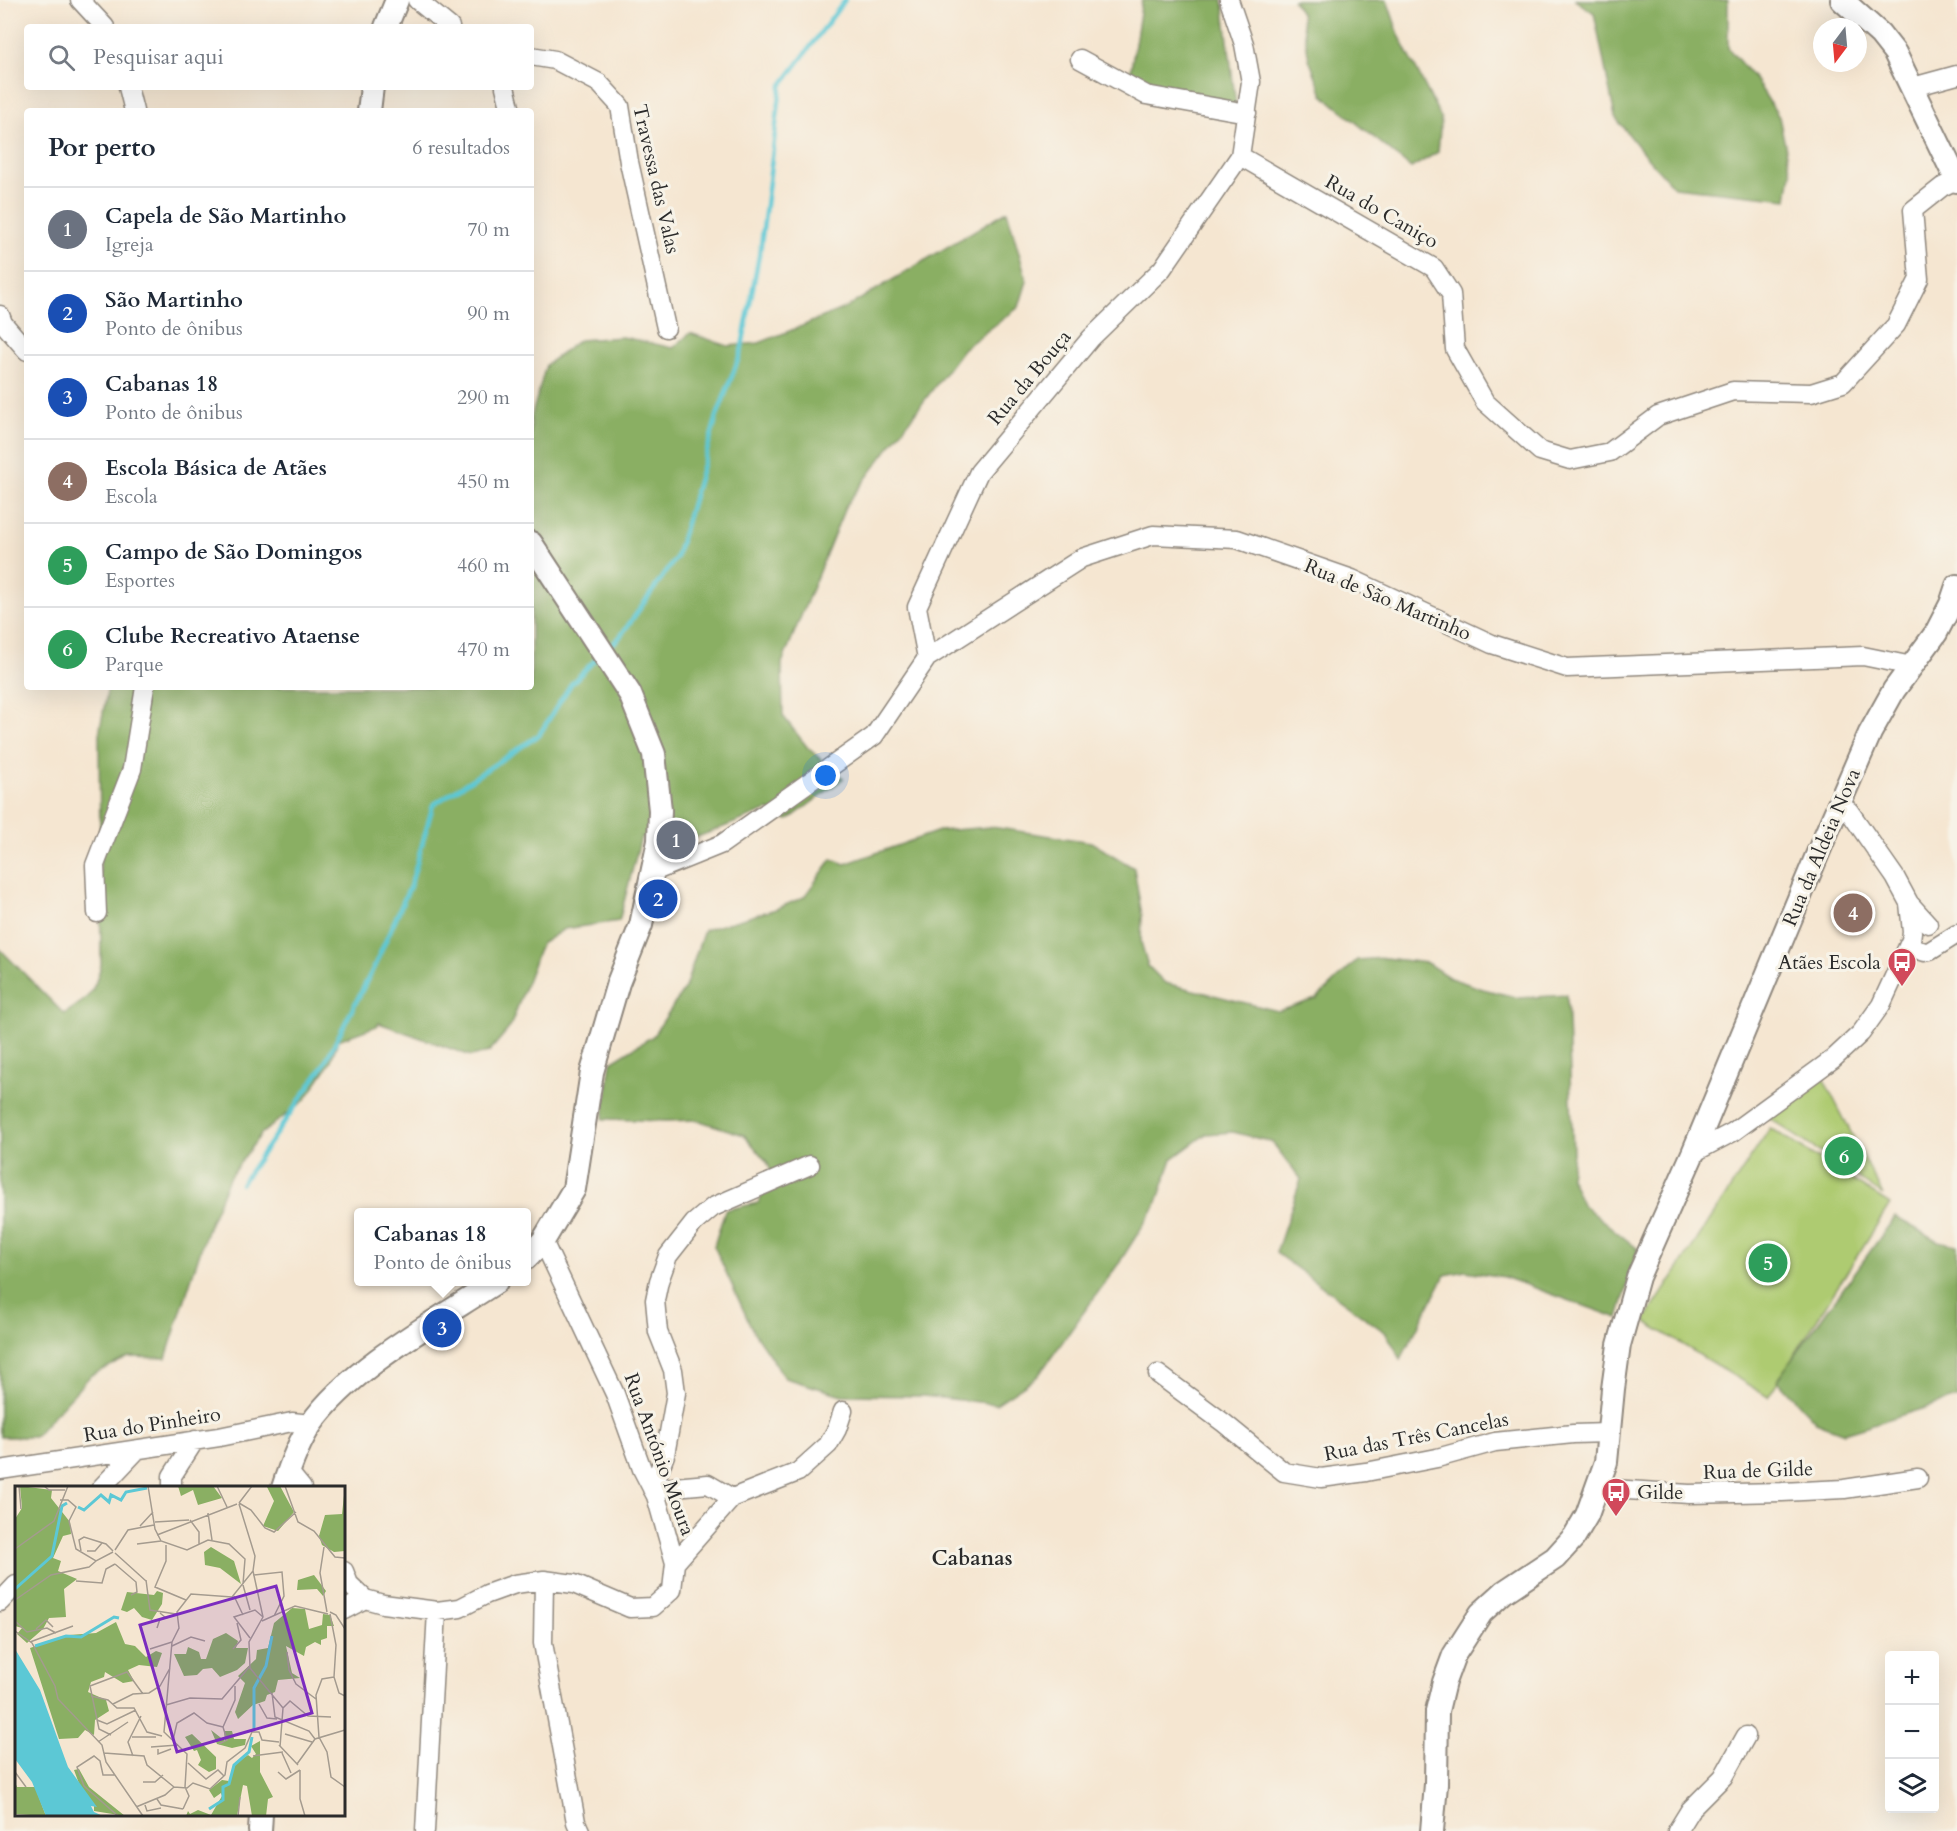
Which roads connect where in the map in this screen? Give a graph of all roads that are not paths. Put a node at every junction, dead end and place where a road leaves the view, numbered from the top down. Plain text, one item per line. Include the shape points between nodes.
1 (80, 0) edge
2 (397, 0) edge
3 (417, 0) edge
4 (1229, 0) edge
5 (1842, 0) edge
6 (102, 24) edge
7 (387, 24) edge
8 (446, 24) edge
9 (534, 56) edge
10 (1080, 59) dead end
11 (1957, 75) edge
12 (1913, 87) junction
13 (129, 90) edge
14 (372, 90) edge
15 (506, 90) edge
16 (133, 108) edge
17 (369, 108) edge
18 (510, 108) edge
19 (1247, 113) junction
20 (1240, 156) junction
21 (1957, 180) edge
22 (1, 321) edge
23 (666, 328) dead end
24 (24, 348) edge
25 (534, 548) edge
26 (1957, 586) edge
27 (927, 658) junction
28 (1912, 666) junction
29 (145, 690) edge
30 (1838, 806) junction
31 (652, 872) junction
32 (96, 913) dead end
33 (1932, 937) edge
34 (1693, 1153) junction
35 (810, 1165) dead end
36 (543, 1241) junction
37 (531, 1253) edge
38 (488, 1286) edge
39 (1158, 1374) dead end
40 (843, 1411) dead end
41 (311, 1424) junction
42 (1608, 1433) junction
43 (195, 1440) junction
44 (138, 1449) junction
45 (0, 1470) edge
46 (1918, 1478) dead end
47 (291, 1482) edge
48 (103, 1486) edge
49 (172, 1486) edge
50 (1598, 1488) junction
51 (652, 1489) junction
52 (732, 1498) junction
53 (675, 1563) junction
54 (345, 1573) edge
55 (544, 1580) junction
56 (15, 1586) edge
57 (365, 1599) junction
58 (0, 1602) edge
59 (345, 1609) edge
60 (437, 1611) junction
61 (1746, 1736) dead end
62 (261, 1816) edge
63 (260, 1831) edge
64 (425, 1831) edge
65 (580, 1831) edge
66 (1432, 1831) edge
67 (1677, 1831) edge

1 - 6 street
2 - 7 street
3 - 8 street
4 - 19 street via 1244,44 1251,82
5 - 12 street via 1889,44
9 - 23 street, Travessa das Valas via 555,60 599,83 620,106 628,162
10 - 19 street via 1146,95
11 - 12 street
12 - 21 street
13 - 16 street
14 - 17 street
15 - 18 street
19 - 20 street
20 - 21 street, Rua do Caniço via 1434,268 1451,294 1455,349 1485,402 1540,452 1570,460 1610,452 1658,416 1733,391 1811,393 1843,382 1896,325 1919,279 1914,210
20 - 27 street, Rua da Bouça via 1162,269 1091,338 979,472 917,607
22 - 24 street
25 - 31 street via 630,694 654,754 660,810
26 - 28 street, Rua da Aldeia Nova via 1936,633
27 - 28 street, Rua de São Martinho via 1082,558 1153,535 1237,539 1352,579 1492,644 1567,668 1863,656
27 - 31 street, Rua de São Martinho via 874,736 722,844
28 - 30 street, Rua da Aldeia Nova via 1884,706
29 - 32 street via 132,769 95,865
30 - 33 street via 1858,822
30 - 34 street, Rua da Aldeia Nova
31 - 36 street via 641,925 618,983 592,1072 574,1189
33 - 34 street via 1896,974 1861,1033 1833,1059 1733,1132
34 - 42 street, Rua da Aldeia Nova via 1638,1277 1618,1356
35 - 51 street via 712,1207 668,1256 655,1300 658,1332 673,1370 676,1393 665,1455
36 - 37 street
36 - 51 street, Rua António Moura via 615,1394
38 - 41 street via 350,1382
39 - 42 street, Rua das Três Cancelas via 1284,1472 1321,1478 1437,1458 1495,1442
40 - 52 street via 828,1445 798,1472
41 - 43 street, Rua do Pinheiro via 292,1422
41 - 47 street via 299,1444
42 - 50 street, Rua da Aldeia Nova via 1606,1462
43 - 44 street, Rua do Pinheiro
43 - 49 street via 172,1476
44 - 45 street, Rua do Pinheiro
44 - 48 street
46 - 50 street, Rua de Gilde via 1844,1490 1782,1492 1689,1494
50 - 66 street via 1574,1537 1555,1558 1504,1592 1481,1613 1454,1655 1437,1711
51 - 52 street via 708,1484
51 - 53 street, Rua António Moura
52 - 53 street
53 - 55 street, Rua António Moura via 672,1590 653,1607 630,1608 574,1584
54 - 57 street
55 - 60 street, Rua António Moura via 515,1584 460,1608
55 - 65 street via 543,1643
56 - 58 street
57 - 59 street
57 - 60 street, Rua António Moura
60 - 64 street
61 - 67 street via 1723,1777 1690,1810
62 - 63 street

